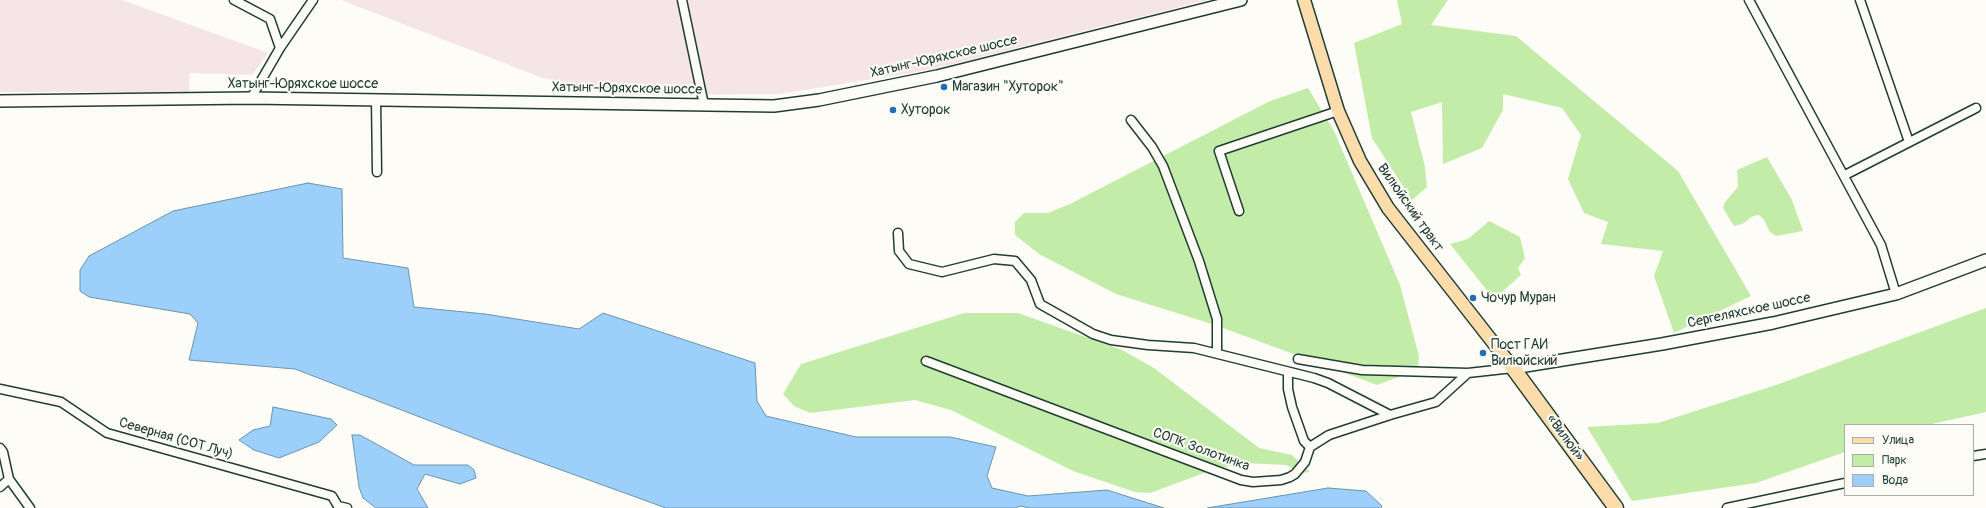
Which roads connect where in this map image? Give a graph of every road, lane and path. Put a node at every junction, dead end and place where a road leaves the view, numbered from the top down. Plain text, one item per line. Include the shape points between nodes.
1 (234, 0) edge
2 (313, 0) edge
3 (682, 0) edge
4 (1241, 0) edge
5 (1304, 0) edge
6 (1749, 0) edge
7 (1860, 0) edge
8 (280, 48) junction
9 (251, 98) junction
10 (376, 99) junction
11 (0, 101) edge
12 (704, 105) junction
13 (1976, 108) dead end
14 (1338, 111) junction
15 (1131, 120) dead end
16 (1908, 142) junction
17 (377, 172) dead end
18 (1845, 175) junction
19 (1239, 210) dead end
20 (898, 233) dead end
21 (1986, 260) edge
22 (1896, 294) junction
23 (1217, 354) junction
24 (1298, 359) dead end
25 (926, 361) dead end
26 (1513, 368) junction
27 (1288, 373) junction
28 (1468, 374) junction
29 (0, 389) edge
30 (1390, 415) junction
31 (1310, 447) junction
32 (0, 448) edge
33 (1986, 454) edge
34 (1974, 456) edge
35 (9, 479) junction
36 (1844, 483) edge
37 (0, 487) edge
38 (30, 508) edge
39 (348, 508) edge
40 (1616, 508) edge
41 (1727, 508) edge

1 - 8 street via 270,19
2 - 8 street
3 - 12 street
4 - 12 main road, Хатынг-Юряхское шоссе via 937,76 819,100 774,106
5 - 14 main road, Вилюйский тракт
6 - 18 street
7 - 16 street
8 - 9 street
9 - 10 main road, Хатынг-Юряхское шоссе
9 - 11 main road, Хатынг-Юряхское шоссе
10 - 12 main road, Хатынг-Юряхское шоссе
10 - 17 street
13 - 16 street
14 - 19 street via 1220,151
14 - 26 main road, Вилюйский тракт via 1360,161 1388,208
15 - 23 street via 1163,166 1199,261 1217,319
16 - 18 street
18 - 22 street via 1881,245
20 - 23 street via 899,251 909,264 942,272 994,259 1015,262 1031,280 1040,304 1093,334 1111,340 1194,348
21 - 22 main road, Сергеляхское шоссе
22 - 26 main road, Сергеляхское шоссе via 1773,323
23 - 27 street
24 - 28 street via 1362,370
25 - 31 street, СОПК Золотинка via 1242,480 1253,482 1290,477 1305,462
26 - 28 street
26 - 40 highway, «Вилюй»
27 - 30 street via 1328,383
27 - 31 street via 1292,407 1304,441
28 - 30 street via 1436,402
29 - 39 street, Северная (СОТ Луч) via 61,402 107,433 332,496 338,506
30 - 31 street via 1329,435
32 - 35 street
33 - 34 street
35 - 37 street
35 - 38 street
36 - 41 street

